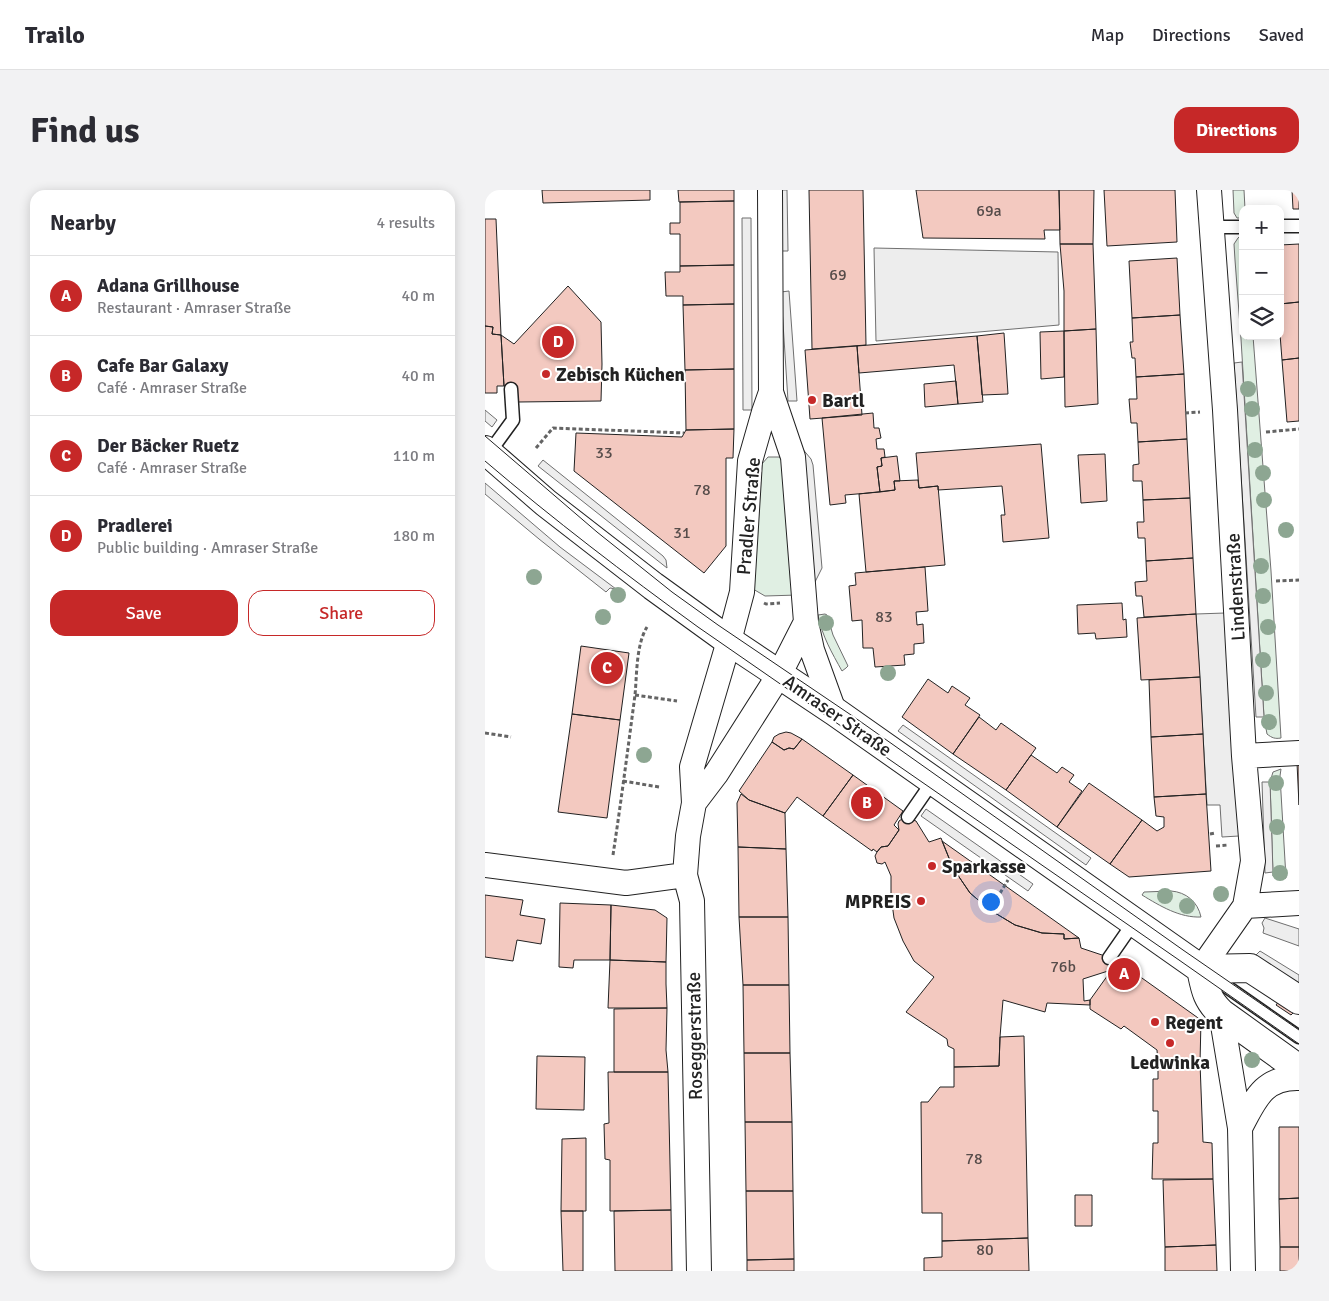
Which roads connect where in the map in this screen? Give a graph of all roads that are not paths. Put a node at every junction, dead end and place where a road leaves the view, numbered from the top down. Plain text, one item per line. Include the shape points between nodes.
1 (770, 190) edge
2 (1209, 190) edge
3 (1212, 226) junction
4 (1239, 226) edge
5 (1284, 226) edge
6 (1299, 226) edge
7 (511, 390) dead end
8 (771, 392) junction
9 (487, 452) edge
10 (806, 622) junction
11 (729, 641) junction
12 (779, 675) junction
13 (834, 712) junction
14 (1299, 752) edge
15 (1244, 756) junction
16 (933, 781) junction
17 (694, 803) junction
18 (908, 817) dead end
19 (485, 865) edge
20 (685, 874) junction
21 (1299, 903) edge
22 (1245, 906) junction
23 (1134, 922) junction
24 (1109, 958) dead end
25 (1201, 969) junction
26 (1299, 1000) edge
27 (1221, 1013) junction
28 (1299, 1038) edge
29 (1299, 1069) edge
30 (1299, 1078) edge
31 (1240, 1128) junction
32 (699, 1271) edge
33 (1243, 1271) edge

1 - 8 street, Pradler Straße
2 - 3 street, Lindenstraße
3 - 4 lane
3 - 15 street, Lindenstraße
5 - 6 lane
7 - 9 lane via 513,420
8 - 10 street, Pradler Straße via 793,457
8 - 11 street, Pradler Straße via 750,461 742,592
9 - 11 street, Amraser Straße via 653,586
10 - 12 street
10 - 13 street, Pradler Straße via 812,650
11 - 12 street, Amraser Straße
11 - 17 street, Roseggerstraße via 692,767
12 - 13 street, Amraser Straße
12 - 17 street, Roseggerstraße
13 - 16 street, Amraser Straße
14 - 15 street
15 - 22 street, Lindenstraße via 1253,861
16 - 18 lane
16 - 23 street, Amraser Straße
17 - 20 street, Roseggerstraße
19 - 20 street via 626,883
20 - 32 street, Roseggerstraße via 692,902
21 - 22 street
22 - 25 street, Lindenstraße
23 - 24 lane
23 - 25 street, Amraser Straße
25 - 26 street via 1250,968
25 - 27 street via 1210,1001
25 - 28 lane
27 - 29 street
27 - 31 street
30 - 31 street via 1288,1077 1269,1084
31 - 33 street

